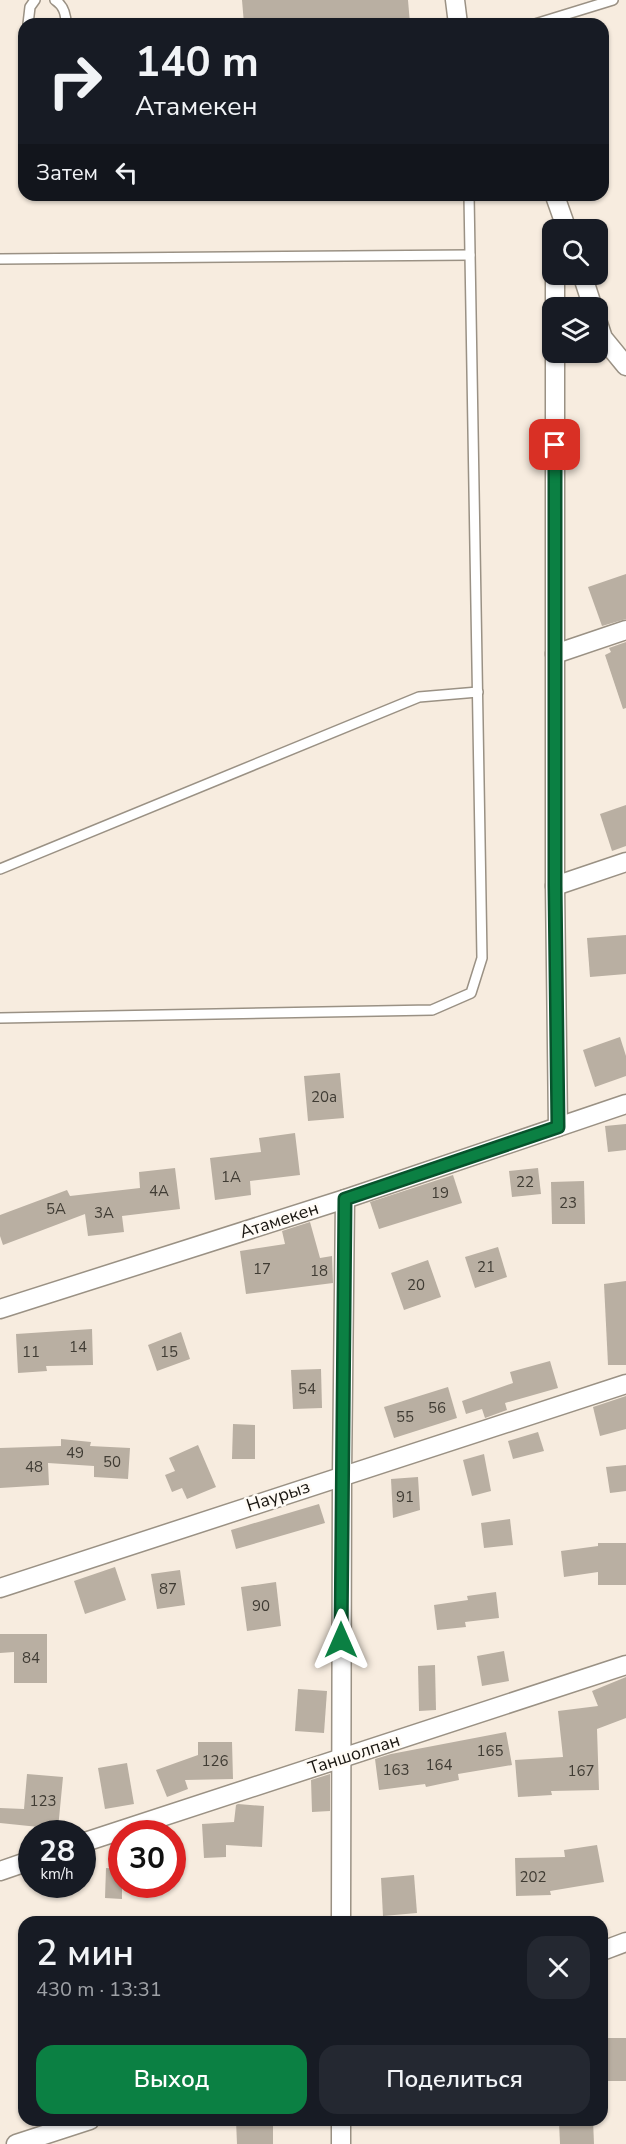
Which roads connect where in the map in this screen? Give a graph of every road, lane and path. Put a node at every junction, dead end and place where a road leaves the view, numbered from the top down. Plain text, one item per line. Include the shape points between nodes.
1 (35, 0) edge
2 (55, 0) edge
3 (455, 0) edge
4 (613, 0) edge
5 (29, 18) edge
6 (66, 18) edge
7 (457, 18) edge
8 (554, 18) edge
9 (469, 201) edge
10 (555, 201) edge
11 (557, 201) edge
12 (555, 219) edge
13 (563, 219) edge
14 (470, 255) junction
15 (0, 259) edge
16 (608, 344) edge
17 (555, 363) edge
18 (626, 366) edge
19 (626, 630) edge
20 (555, 654) junction
21 (478, 692) junction
22 (626, 862) edge
23 (0, 869) edge
24 (555, 886) junction
25 (0, 1018) edge
26 (626, 1104) edge
27 (558, 1127) junction
28 (345, 1199) junction
29 (0, 1309) edge
30 (626, 1384) edge
31 (342, 1475) junction
32 (0, 1588) edge
33 (626, 1665) edge
34 (341, 1758) junction
35 (96, 1839) edge
36 (18, 1865) edge
37 (0, 1871) edge
38 (341, 1916) edge
39 (626, 1942) edge
40 (608, 1948) edge
41 (72, 2126) edge
42 (341, 2126) edge
43 (16, 2144) edge
44 (341, 2144) edge

1 - 5 lane
2 - 6 lane via 61,4
3 - 7 street
4 - 8 lane
9 - 14 lane
10 - 12 street
11 - 13 street
14 - 15 lane
14 - 21 lane
16 - 18 street
17 - 20 street
19 - 20 street
20 - 24 street
21 - 23 lane via 419,697
21 - 25 lane via 482,958 471,993 432,1010
22 - 24 street
24 - 27 street
26 - 27 street, Атамекен
27 - 28 street, Атамекен
28 - 29 street, Атамекен
28 - 31 street
30 - 31 street, Наурыз
31 - 32 street, Наурыз
31 - 34 street
33 - 34 street, Таншолпан
34 - 35 street, Таншолпан
34 - 38 street
36 - 37 street
39 - 40 street
41 - 43 street
42 - 44 street

